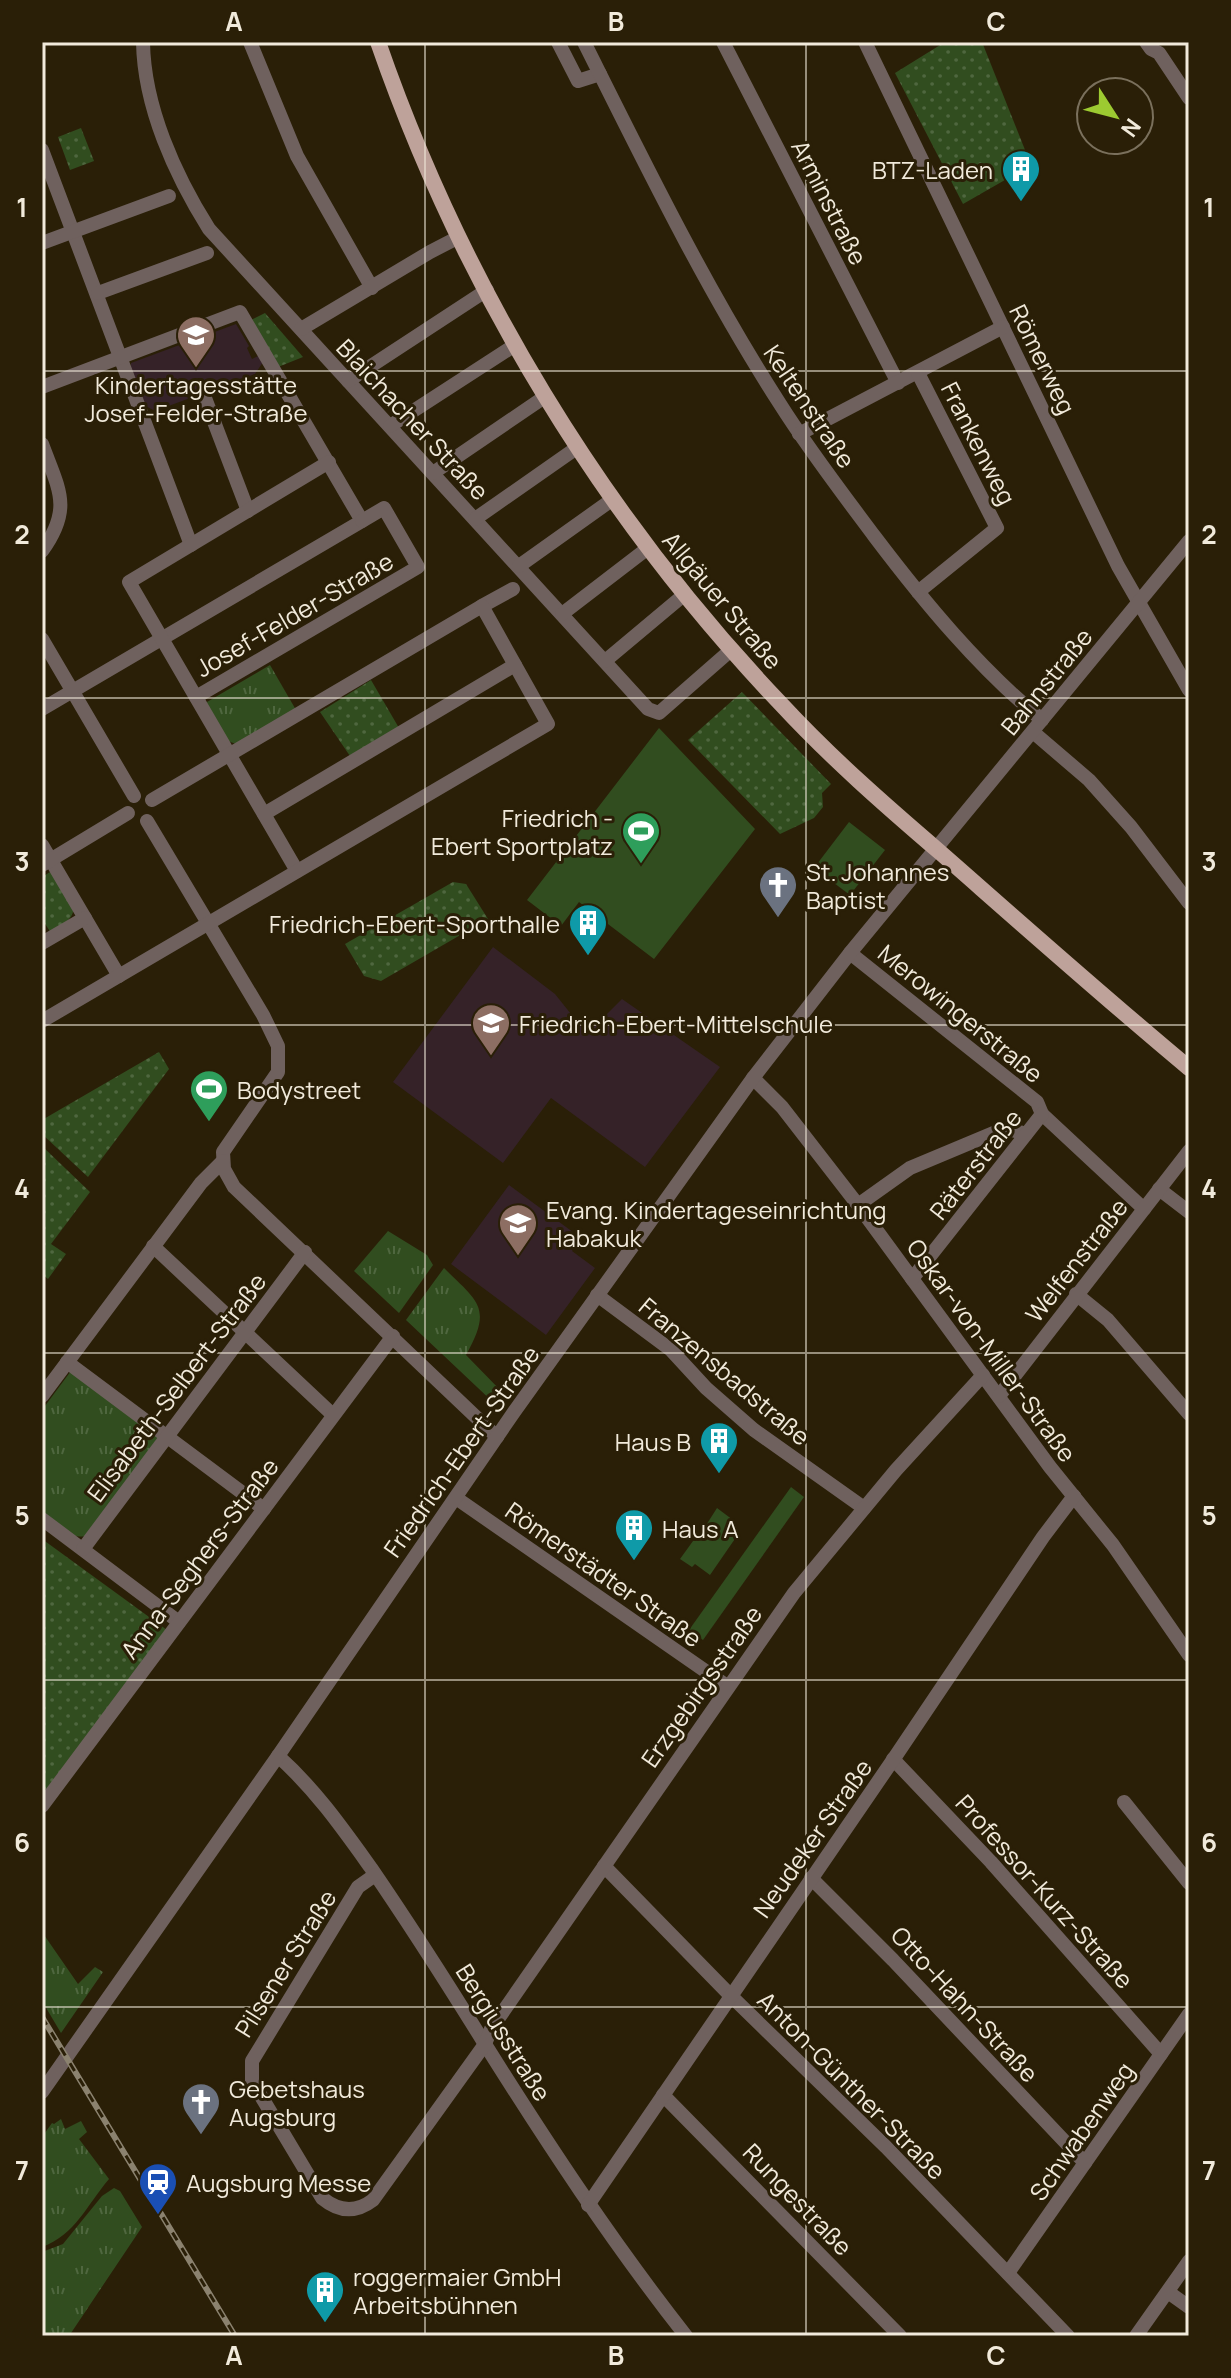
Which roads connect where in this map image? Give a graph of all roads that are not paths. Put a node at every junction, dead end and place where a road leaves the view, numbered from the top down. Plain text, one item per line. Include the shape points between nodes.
1 (143, 42) edge
2 (250, 42) edge
3 (378, 42) edge
4 (558, 42) edge
5 (584, 42) edge
6 (723, 42) edge
7 (865, 42) edge
8 (1146, 42) edge
9 (1158, 47) edge
10 (600, 74) junction
11 (1189, 98) edge
12 (42, 150) edge
13 (169, 196) dead end
14 (74, 231) junction
15 (459, 237) junction
16 (42, 243) edge
17 (207, 253) dead end
18 (372, 288) junction
19 (487, 290) junction
20 (98, 293) junction
21 (1003, 327) junction
22 (301, 329) junction
23 (515, 345) junction
24 (121, 356) junction
25 (918, 373) junction
26 (348, 381) junction
27 (898, 383) junction
28 (42, 387) edge
29 (546, 396) junction
30 (205, 398) dead end
31 (390, 426) junction
32 (799, 434) junction
33 (42, 444) edge
34 (578, 447) junction
35 (329, 462) junction
36 (433, 473) junction
37 (613, 499) junction
38 (248, 511) junction
39 (475, 519) junction
40 (362, 521) junction
41 (1189, 541) edge
42 (191, 545) junction
43 (648, 548) junction
44 (42, 551) edge
45 (519, 566) junction
46 (513, 589) dead end
47 (918, 592) junction
48 (685, 594) junction
49 (1138, 602) junction
50 (482, 606) junction
51 (562, 614) junction
52 (162, 638) junction
53 (42, 639) edge
54 (731, 650) junction
55 (605, 661) junction
56 (515, 665) junction
57 (1189, 690) edge
58 (72, 691) junction
59 (196, 697) junction
60 (42, 709) edge
61 (1038, 726) junction
62 (229, 755) junction
63 (134, 796) junction
64 (152, 800) junction
65 (128, 813) junction
66 (264, 814) junction
67 (147, 821) junction
68 (42, 845) edge
69 (936, 849) junction
70 (46, 862) edge
71 (297, 871) junction
72 (1189, 903) edge
73 (85, 918) junction
74 (209, 924) junction
75 (42, 943) edge
76 (850, 953) junction
77 (119, 976) junction
78 (42, 1021) edge
79 (1189, 1068) edge
80 (753, 1078) junction
81 (1042, 1114) junction
82 (1026, 1134) junction
83 (1189, 1151) edge
84 (223, 1161) junction
85 (1159, 1189) junction
86 (858, 1205) junction
87 (1144, 1209) junction
88 (1189, 1212) edge
89 (153, 1246) junction
90 (305, 1252) junction
91 (912, 1279) junction
92 (1076, 1294) junction
93 (597, 1295) junction
94 (245, 1332) junction
95 (393, 1336) junction
96 (67, 1362) junction
97 (983, 1375) junction
98 (42, 1396) edge
99 (999, 1396) junction
100 (1189, 1414) edge
101 (333, 1415) junction
102 (167, 1436) junction
103 (497, 1437) junction
104 (1074, 1496) junction
105 (456, 1498) junction
106 (864, 1508) junction
107 (264, 1509) junction
108 (42, 1519) edge
109 (83, 1549) junction
110 (179, 1622) junction
111 (1189, 1655) edge
112 (727, 1686) junction
113 (278, 1756) junction
114 (893, 1759) junction
115 (1124, 1802) dead end
116 (42, 1806) edge
117 (604, 1866) junction
118 (375, 1875) junction
119 (811, 1878) junction
120 (1189, 1883) edge
121 (730, 1995) junction
122 (1189, 2014) edge
123 (485, 2044) junction
124 (1161, 2054) junction
125 (42, 2092) edge
126 (663, 2095) junction
127 (1085, 2163) junction
128 (588, 2205) junction
129 (1189, 2261) edge
130 (1008, 2273) junction
131 (1168, 2292) junction
132 (1189, 2307) edge
133 (686, 2336) edge
134 (900, 2336) edge
135 (1068, 2336) edge
136 (1136, 2336) edge

1 - 22 street, Blaichacher Straße via 155,109 185,188 209,229
2 - 18 street via 297,156
3 - 15 main road, Allgäuer Straße
4 - 10 street via 578,81
5 - 10 street, Keltenstraße
6 - 27 street, Arminstraße
7 - 21 street, Römerweg
8 - 9 street via 1151,49
9 - 11 street
10 - 32 street, Keltenstraße via 736,333
12 - 14 street
13 - 14 street
14 - 16 street
14 - 20 street
15 - 18 street
15 - 19 main road, Allgäuer Straße
17 - 20 street
18 - 22 street
19 - 23 main road, Allgäuer Straße
19 - 26 street
20 - 24 street
21 - 25 street
21 - 49 street, Römerweg
22 - 26 street, Blaichacher Straße
23 - 29 main road, Allgäuer Straße
23 - 31 street
24 - 28 street, Josef-Felder-Straße
24 - 35 street, Josef-Felder-Straße via 240,312
24 - 42 street
25 - 27 street
25 - 47 street, Frankenweg via 997,528
26 - 31 street, Blaichacher Straße
27 - 32 street
29 - 34 main road, Allgäuer Straße
29 - 36 street
30 - 38 street
31 - 36 street, Blaichacher Straße
32 - 47 street, Keltenstraße
33 - 44 street via 61,517
34 - 37 main road, Allgäuer Straße
34 - 39 street
35 - 38 street, Josef-Felder-Straße
35 - 40 street, Josef-Felder-Straße
36 - 39 street, Blaichacher Straße
37 - 43 main road, Allgäuer Straße
37 - 45 street
38 - 42 street, Josef-Felder-Straße
39 - 45 street, Blaichacher Straße
40 - 52 street, Josef-Felder-Straße
40 - 59 street, Josef-Felder-Straße via 384,508 418,567
41 - 49 street, Bahnstraße
42 - 52 street, Josef-Felder-Straße via 129,582
43 - 48 main road, Allgäuer Straße
43 - 51 street
45 - 51 street, Blaichacher Straße
46 - 50 street
47 - 61 street, Keltenstraße
48 - 54 main road, Allgäuer Straße
48 - 55 street
49 - 57 street, Römerweg
49 - 61 street, Bahnstraße
50 - 56 street
50 - 62 street
51 - 55 street, Blaichacher Straße
52 - 58 street, Josef-Felder-Straße
52 - 59 street, Josef-Felder-Straße
53 - 58 street
54 - 55 street, Blaichacher Straße via 659,713 648,709
54 - 69 main road, Allgäuer Straße via 821,746
56 - 66 street
56 - 71 street via 548,724
58 - 60 street, Josef-Felder-Straße
58 - 63 street
59 - 62 street, Josef-Felder-Straße
61 - 69 street, Bahnstraße
61 - 72 street, Keltenstraße via 1131,827
62 - 64 street
62 - 66 street, Josef-Felder-Straße
63 - 64 street
63 - 65 street
64 - 67 street via 155,810
65 - 67 street via 138,822
65 - 70 street
66 - 71 street, Josef-Felder-Straße
67 - 74 street
68 - 70 street
69 - 76 street, Friedrich-Ebert-Straße
69 - 79 main road, Allgäuer Straße
70 - 73 street
71 - 74 street
73 - 75 street
73 - 77 street
74 - 77 street
74 - 84 street via 274,1037 279,1057 278,1072 232,1137
76 - 80 street, Friedrich-Ebert-Straße
76 - 81 street, Merowingerstraße via 1037,1102
77 - 78 street
80 - 86 street, Oskar-von-Miller-Straße
80 - 93 street, Friedrich-Ebert-Straße
81 - 82 street, Räterstraße
81 - 87 street, Merowingerstraße
82 - 86 street via 996,1132 910,1168
82 - 91 street, Räterstraße
83 - 85 street, Welfenstraße
84 - 89 street
84 - 90 street via 234,1187
85 - 87 street, Welfenstraße
85 - 88 street
86 - 91 street, Oskar-von-Miller-Straße
87 - 92 street, Welfenstraße
89 - 94 street
89 - 96 street
90 - 94 street, Elisabeth-Selbert-Straße
90 - 95 street
91 - 97 street, Oskar-von-Miller-Straße
92 - 99 street, Welfenstraße
92 - 100 street via 1108,1320
93 - 103 street, Friedrich-Ebert-Straße
93 - 106 street, Franzensbadstraße via 671,1350 754,1430
94 - 101 street
94 - 102 street, Elisabeth-Selbert-Straße
95 - 101 street, Anna-Seghers-Straße
95 - 103 street
96 - 98 street
96 - 102 street
97 - 99 street, Oskar-von-Miller-Straße
97 - 106 street, Erzgebirgsstraße
99 - 104 street, Oskar-von-Miller-Straße
101 - 107 street, Anna-Seghers-Straße
102 - 107 street
102 - 109 street, Elisabeth-Selbert-Straße
103 - 105 street, Friedrich-Ebert-Straße
104 - 111 street, Oskar-von-Miller-Straße
104 - 114 street, Neudeker Straße
105 - 112 street, Römerstädter Straße
105 - 113 street, Friedrich-Ebert-Straße
106 - 112 street, Erzgebirgsstraße
107 - 110 street, Anna-Seghers-Straße
108 - 109 street
109 - 110 street
110 - 116 street, Anna-Seghers-Straße
112 - 117 street, Erzgebirgsstraße
113 - 118 street, Bergiusstraße via 327,1809
113 - 125 street, Friedrich-Ebert-Straße
114 - 119 street, Neudeker Straße
114 - 124 street, Professor-Kurz-Straße
115 - 120 street
117 - 121 street, Anton-Günther-Straße
117 - 123 street, Erzgebirgsstraße
118 - 123 street, Bergiusstraße
118 - 123 street, Pilsener Straße via 358,1887 252,2061 252,2081 322,2198 347,2210 373,2200
119 - 121 street, Neudeker Straße
119 - 127 street, Otto-Hahn-Straße
121 - 126 street, Neudeker Straße
121 - 130 street, Anton-Günther-Straße
122 - 124 street, Schwabenweg
123 - 128 street, Bergiusstraße
124 - 127 street, Schwabenweg
126 - 128 street, Neudeker Straße
126 - 134 street, Rungestraße
127 - 130 street, Schwabenweg
128 - 133 street, Bergiusstraße
129 - 131 street
130 - 135 street, Anton-Günther-Straße
131 - 132 street
131 - 136 street

